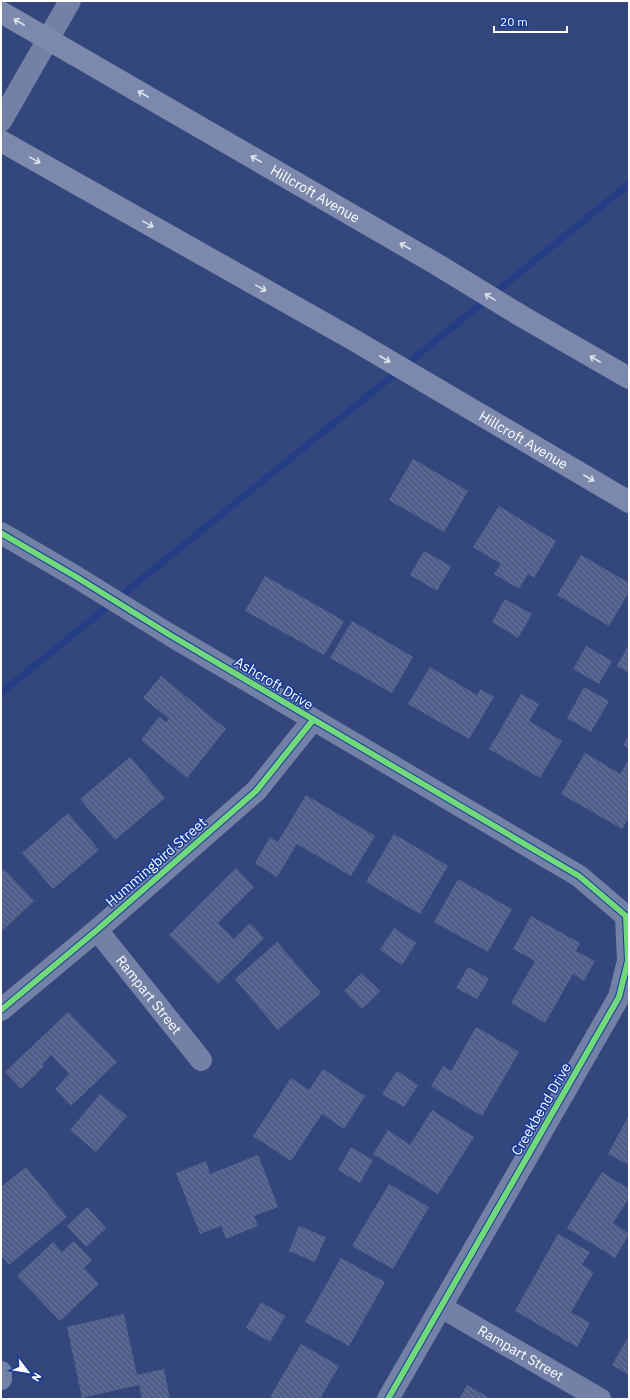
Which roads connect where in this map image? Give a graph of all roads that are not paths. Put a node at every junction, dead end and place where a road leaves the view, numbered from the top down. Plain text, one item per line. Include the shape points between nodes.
1 (70, 1) edge
2 (1, 12) edge
3 (48, 39) junction
4 (1, 121) edge
5 (1, 141) edge
6 (629, 378) edge
7 (629, 502) edge
8 (1, 534) edge
9 (313, 720) junction
10 (537, 851) joint
11 (97, 930) junction
12 (1, 1010) edge
13 (201, 1060) dead end
14 (441, 1306) junction
15 (1, 1372) edge
16 (1, 1379) edge
17 (388, 1399) edge
18 (600, 1399) edge

1 - 3 street
3 -> 2 main road, Hillcroft Avenue
3 - 4 street
6 -> 3 main road, Hillcroft Avenue
5 -> 7 main road, Hillcroft Avenue via 352,339
8 - 9 street, Ashcroft Drive
9 - 10 street, Ashcroft Drive
9 - 11 street, Hummingbird Street via 256,791
10 - 14 street, Creekbend Drive via 579,876 626,916 628,961 619,997
11 - 12 street, Hummingbird Street
11 - 13 street, Rampart Street
14 - 17 street, Creekbend Drive
14 - 18 street, Rampart Street
15 - 16 street

